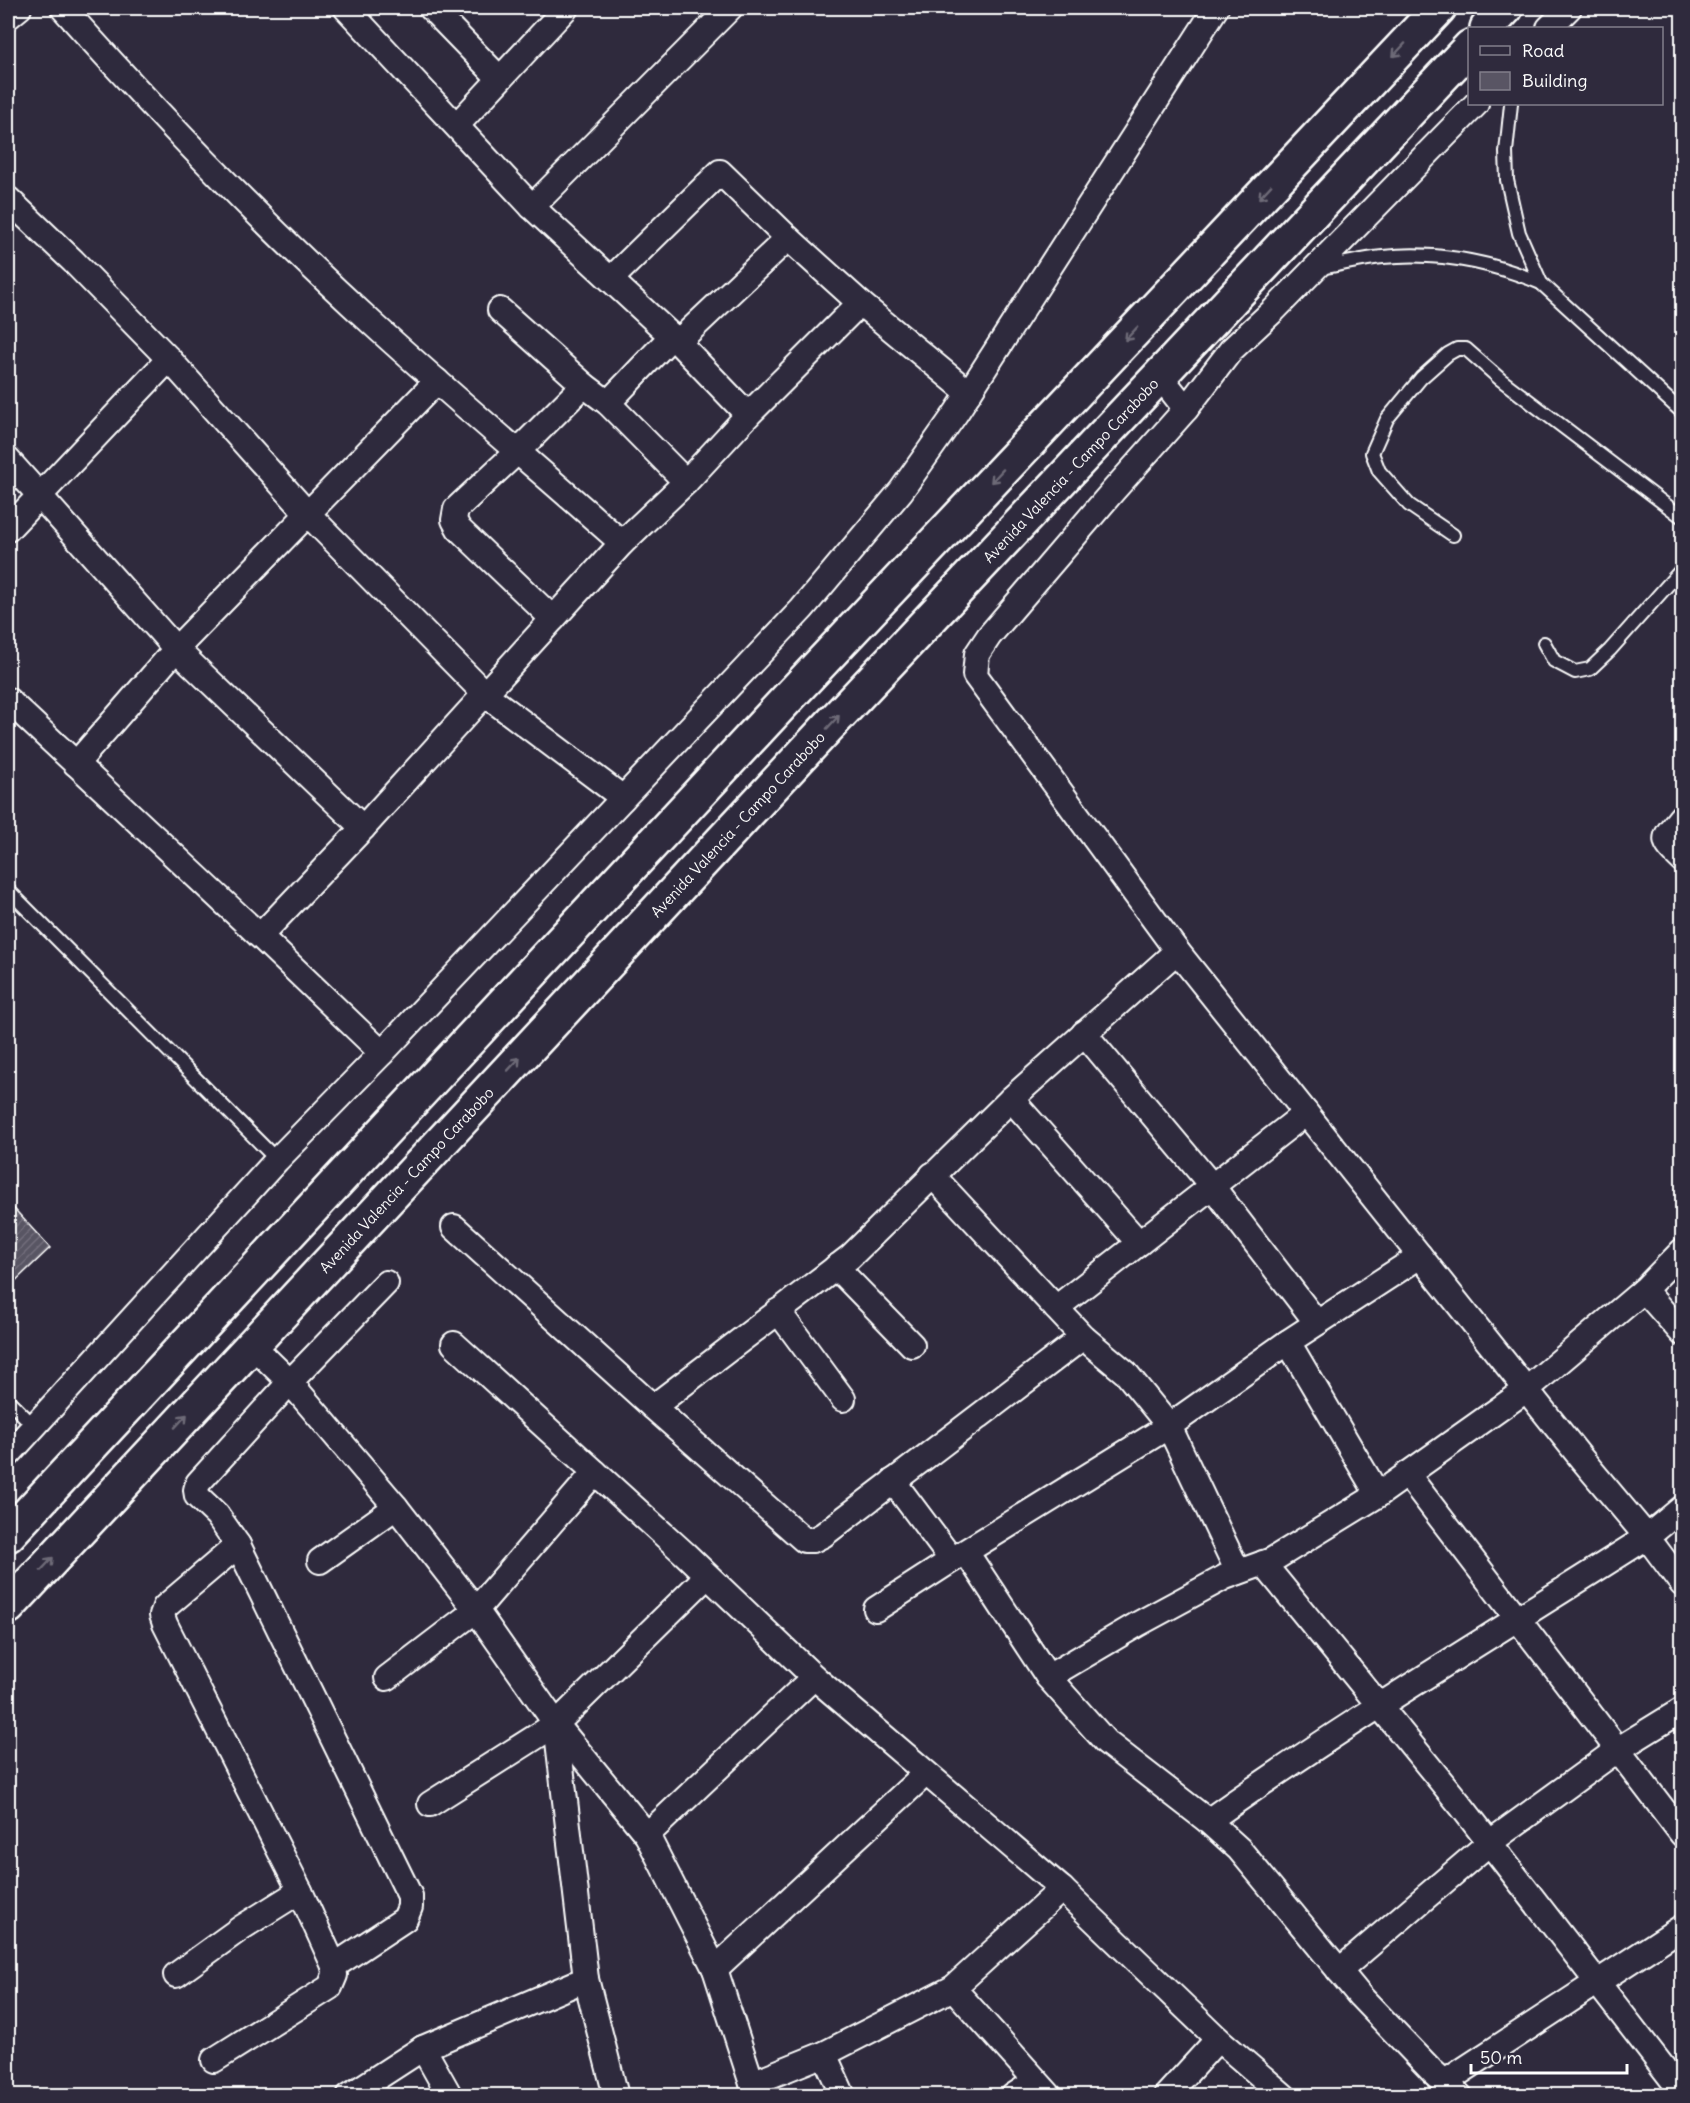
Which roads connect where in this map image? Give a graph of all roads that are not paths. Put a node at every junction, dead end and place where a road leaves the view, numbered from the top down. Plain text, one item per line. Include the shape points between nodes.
1 (19, 8) edge
2 (63, 8) edge
3 (346, 8) edge
4 (431, 8) edge
5 (566, 8) edge
6 (730, 8) edge
7 (1216, 8) edge
8 (1439, 8) edge
9 (1506, 8) edge
10 (1569, 8) edge
11 (8, 17) edge
12 (1487, 27) edge
13 (1550, 27) edge
14 (1468, 49) edge
15 (500, 78) junction
16 (1475, 105) edge
17 (1511, 105) edge
18 (457, 125) junction
19 (8, 199) edge
20 (532, 207) junction
21 (788, 238) junction
22 (1315, 268) junction
23 (611, 279) junction
24 (1541, 283) junction
25 (860, 303) junction
26 (500, 310) dead end
27 (675, 339) junction
28 (170, 359) junction
29 (1160, 376) junction
30 (437, 381) junction
31 (584, 385) junction
32 (969, 393) junction
33 (608, 403) junction
34 (1186, 409) junction
35 (1683, 412) edge
36 (748, 415) junction
37 (518, 451) junction
38 (8, 459) edge
39 (686, 482) junction
40 (39, 495) junction
41 (307, 513) junction
42 (1683, 518) edge
43 (8, 529) edge
44 (1453, 535) dead end
45 (622, 543) junction
46 (1683, 569) edge
47 (553, 619) junction
48 (1544, 643) dead end
49 (176, 649) junction
50 (486, 694) junction
51 (8, 700) edge
52 (76, 764) junction
53 (623, 798) junction
54 (1683, 816) edge
55 (363, 828) junction
56 (1683, 860) edge
57 (8, 890) edge
58 (260, 936) junction
59 (1177, 951) junction
60 (1084, 1033) junction
61 (382, 1053) junction
62 (1011, 1099) junction
63 (1306, 1113) junction
64 (278, 1160) junction
65 (932, 1175) junction
66 (1212, 1186) junction
67 (454, 1227) dead end
68 (1139, 1243) junction
69 (1683, 1251) edge
70 (1420, 1256) junction
71 (836, 1267) junction
72 (386, 1283) dead end
73 (1644, 1290) junction
74 (1056, 1308) junction
75 (778, 1311) junction
76 (1317, 1323) junction
77 (1683, 1333) edge
78 (1083, 1337) junction
79 (1288, 1342) junction
80 (454, 1344) dead end
81 (252, 1345) junction
82 (912, 1345) dead end
83 (290, 1382) junction
84 (1526, 1390) junction
85 (8, 1400) edge
86 (843, 1400) dead end
87 (653, 1407) junction
88 (34, 1426) junction
89 (1169, 1426) junction
90 (8, 1455) edge
91 (595, 1472) junction
92 (1407, 1474) junction
93 (893, 1481) junction
94 (1378, 1495) junction
95 (396, 1507) junction
96 (1683, 1508) edge
97 (8, 1534) edge
98 (1647, 1537) junction
99 (238, 1545) junction
100 (959, 1556) junction
101 (320, 1561) dead end
102 (1263, 1563) junction
103 (1238, 1572) junction
104 (707, 1576) junction
105 (1683, 1584) edge
106 (8, 1607) edge
107 (876, 1609) dead end
108 (476, 1610) junction
109 (1518, 1620) junction
110 (814, 1677) junction
111 (1048, 1677) junction
112 (387, 1678) dead end
113 (1379, 1707) junction
114 (1683, 1710) edge
115 (556, 1724) junction
116 (1617, 1750) junction
117 (925, 1774) junction
118 (430, 1804) dead end
119 (1209, 1821) junction
120 (1683, 1834) edge
121 (646, 1836) junction
122 (1489, 1843) junction
123 (1062, 1889) junction
124 (300, 1891) junction
125 (1683, 1927) edge
126 (334, 1966) junction
127 (715, 1969) junction
128 (1339, 1971) junction
129 (176, 1975) dead end
130 (586, 1979) junction
131 (1598, 1983) junction
132 (952, 1988) junction
133 (1218, 2039) junction
134 (423, 2048) junction
135 (824, 2054) junction
136 (214, 2060) dead end
137 (1043, 2088) edge
138 (754, 2089) edge
139 (1453, 2089) edge
140 (1683, 2092) edge
141 (348, 2096) edge
142 (450, 2096) edge
143 (616, 2096) edge
144 (843, 2096) edge
145 (1013, 2096) edge
146 (1166, 2096) edge
147 (1284, 2096) edge

1 - 11 street
2 - 30 street via 135,90 208,163 363,315
3 - 18 street
4 - 15 street
5 - 15 street
6 - 20 street
7 - 32 street
8 -> 97 highway
9 - 12 highway
10 - 13 street
14 - 29 highway, Avenida Valencia - Campo Carabobo
15 - 18 street
16 - 22 street
17 - 24 lane via 1507,180 1519,233
18 - 20 street
19 - 28 street
20 - 23 street
21 - 23 street via 720,172
21 - 25 street
21 - 27 street
22 - 24 lane via 1383,256 1436,256 1490,265
22 - 34 street via 1231,350
23 - 27 street
24 - 35 lane
25 - 32 street
25 - 36 street
26 - 31 street
27 - 33 street
27 - 36 street
28 - 40 street
28 - 41 street
29 - 34 street
81 -> 29 highway, Avenida Valencia - Campo Carabobo
30 - 37 street
30 - 41 street
31 - 33 street
31 - 37 street
32 - 53 street via 901,491 802,609
33 - 39 street
34 - 59 street via 989,636 977,654 975,675
36 - 39 street
37 - 45 street
37 - 47 street via 456,509 454,520
38 - 40 street
39 - 45 street
40 - 43 street
40 - 49 street
41 - 49 street
41 - 50 street
42 - 44 lane via 1466,349 1457,349 1421,378 1387,419 1372,453 1379,471 1408,505
45 - 47 street
46 - 48 lane via 1590,669 1575,672 1554,662
47 - 50 street
49 - 52 street
49 - 55 street
50 - 53 street
50 - 55 street
51 - 52 street
52 - 58 street
53 - 61 street
54 - 56 street via 1665,841
55 - 58 street
57 - 64 lane
58 - 61 street
59 - 60 street
59 - 63 street
60 - 62 street
60 - 66 street
61 - 64 street
62 - 65 street
62 - 68 street
63 - 66 street
63 - 70 street
64 - 88 street
65 - 71 street
65 - 74 street
66 - 68 street
66 - 76 street
67 - 87 street
68 - 74 street
69 - 73 street
70 - 76 street
70 - 84 street
71 - 75 street
71 - 82 street
72 - 83 street
73 - 77 street
73 - 84 street
74 - 78 street
75 - 86 street
75 - 87 street
76 - 79 street
78 - 89 street via 1126,1373
78 - 93 street
79 - 89 street
79 - 94 street
80 - 91 street
81 - 83 street
106 -> 81 highway, Avenida Valencia - Campo Carabobo
83 - 95 street
83 - 99 street via 198,1483 197,1496 217,1515
84 - 92 street
84 - 98 street
85 - 88 lane
87 - 93 street via 804,1540 823,1535
88 - 90 street
89 - 100 street
89 - 103 street
91 - 104 street
91 - 108 street
92 - 94 street
92 - 109 street
93 - 100 street
94 - 102 street
95 - 101 street
95 - 108 street
96 - 98 street
98 - 105 street
98 - 109 street
99 - 124 street via 165,1606 162,1615
99 - 126 street via 410,1896 405,1919
100 - 107 street
100 - 111 street
102 - 103 street
102 - 113 street
103 - 111 street
104 - 110 street
104 - 115 street
108 - 112 street
108 - 115 street
109 - 113 street
109 - 116 street
110 - 117 street
110 - 121 street
111 - 119 street via 1106,1742
113 - 119 street
113 - 122 street
114 - 116 street
115 - 118 street
115 - 121 street
115 - 130 street
116 - 120 street
116 - 122 street
117 - 123 street
117 - 127 street
119 - 128 street via 1239,1849
121 - 127 street
122 - 128 street
122 - 131 street
123 - 132 street
123 - 133 street
124 - 126 street
124 - 129 street
125 - 131 street
126 - 136 street via 330,1987
127 - 138 street
128 - 139 street
130 - 134 street
130 - 143 street
131 - 139 street
131 - 140 street
132 - 135 street
132 - 137 street
133 - 146 street
133 - 147 street
134 - 141 street
134 - 142 street
135 - 138 street
135 - 144 street
137 - 145 street

